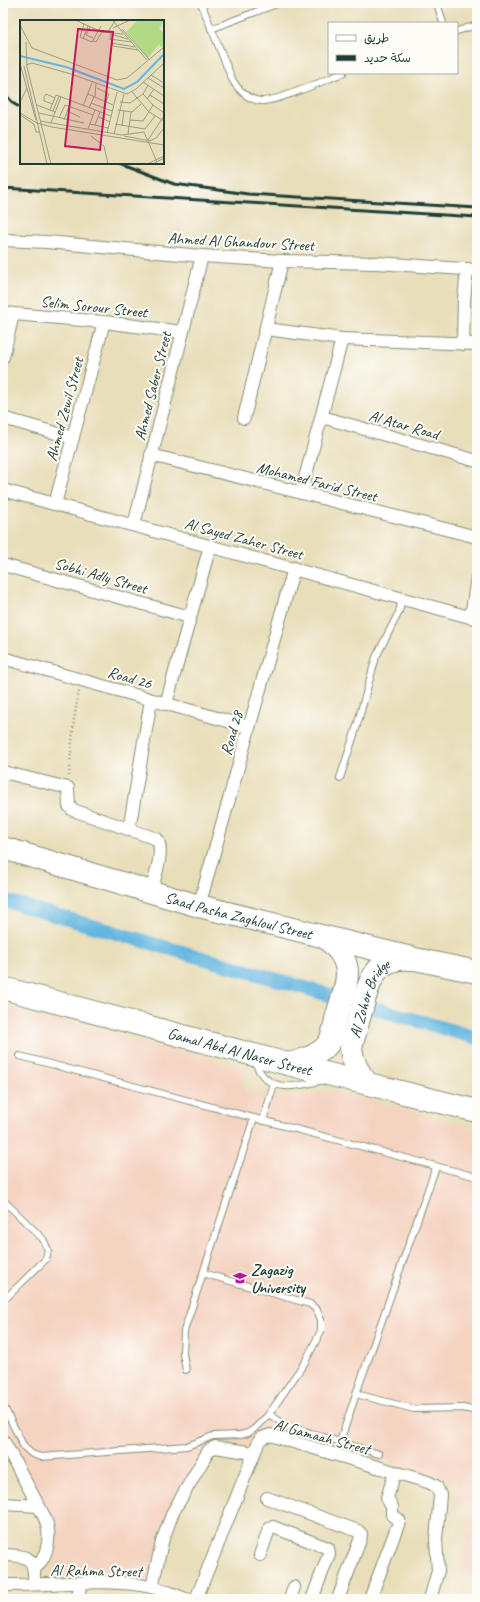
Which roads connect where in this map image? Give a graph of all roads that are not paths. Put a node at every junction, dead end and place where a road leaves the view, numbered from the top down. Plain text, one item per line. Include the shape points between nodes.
1 (201, 3) edge
2 (279, 3) edge
3 (437, 3) edge
4 (443, 22) edge
5 (477, 25) edge
6 (211, 29) junction
7 (458, 31) edge
8 (340, 74) edge
9 (3, 240) edge
10 (202, 256) junction
11 (282, 261) junction
12 (472, 270) edge
13 (8, 314) edge
14 (104, 322) junction
15 (266, 329) junction
16 (182, 332) junction
17 (342, 339) junction
18 (463, 344) junction
19 (477, 344) edge
20 (3, 357) edge
21 (322, 417) junction
22 (3, 418) edge
23 (244, 418) dead end
24 (73, 438) junction
25 (151, 455) junction
26 (477, 461) edge
27 (3, 490) edge
28 (301, 494) junction
29 (55, 504) junction
30 (134, 525) junction
31 (477, 537) edge
32 (210, 546) junction
33 (3, 565) edge
34 (294, 568) junction
35 (477, 577) edge
36 (402, 599) junction
37 (190, 617) junction
38 (474, 618) edge
39 (3, 658) edge
40 (151, 700) junction
41 (166, 704) junction
42 (249, 727) junction
43 (3, 772) edge
44 (340, 778) dead end
45 (129, 830) junction
46 (3, 848) edge
47 (151, 893) junction
48 (199, 906) junction
49 (326, 938) junction
50 (415, 959) junction
51 (477, 972) edge
52 (358, 980) junction
53 (3, 988) edge
54 (252, 1054) junction
55 (20, 1056) dead end
56 (288, 1064) junction
57 (338, 1076) junction
58 (274, 1084) junction
59 (368, 1084) junction
60 (477, 1111) edge
61 (254, 1118) junction
62 (263, 1120) junction
63 (436, 1167) junction
64 (477, 1177) edge
65 (3, 1200) edge
66 (203, 1273) junction
67 (3, 1301) edge
68 (186, 1370) dead end
69 (356, 1394) junction
70 (3, 1405) edge
71 (477, 1411) edge
72 (269, 1414) junction
73 (3, 1440) edge
74 (340, 1442) junction
75 (254, 1452) junction
76 (379, 1454) dead end
77 (9, 1461) edge
78 (395, 1472) junction
79 (267, 1498) dead end
80 (3, 1504) edge
81 (39, 1506) junction
82 (3, 1555) edge
83 (260, 1555) dead end
84 (34, 1569) junction
85 (81, 1584) junction
86 (3, 1585) edge
87 (33, 1586) junction
88 (152, 1587) junction
89 (294, 1587) dead end
90 (77, 1599) edge
91 (186, 1599) edge
92 (196, 1599) edge
93 (290, 1599) edge
94 (312, 1599) edge
95 (338, 1599) edge
96 (370, 1599) edge
97 (430, 1599) edge

1 - 6 lane
2 - 6 lane
3 - 4 lane
5 - 7 lane
6 - 8 lane via 236,87 259,101 276,98
9 - 10 street, Ahmed Al Ghandour Street
10 - 11 street, Ahmed Al Ghandour Street
10 - 16 street, Ahmed Saber Street
11 - 12 street, Ahmed Al Ghandour Street via 378,263
11 - 15 street
12 - 18 street via 464,300
13 - 14 street, Selim Sorour Street
13 - 20 street
14 - 16 street, Selim Sorour Street
14 - 24 street, Ahmed Zewil Street
15 - 17 street
15 - 23 street
16 - 25 street, Ahmed Saber Street
17 - 18 street
17 - 21 street
18 - 19 street
21 - 26 street, Al Atar Road
21 - 28 street
22 - 24 street
24 - 29 street, Ahmed Zewil Street
25 - 28 street, Mohamed Farid Street
25 - 30 street, Ahmed Saber Street
27 - 29 street, Al Sayed Zaher Street
28 - 31 street, Mohamed Farid Street
29 - 30 street, Al Sayed Zaher Street
30 - 32 street, Al Sayed Zaher Street
32 - 34 street, Al Sayed Zaher Street
32 - 37 street
33 - 37 street, Sobhi Adly Street
34 - 36 street, Al Sayed Zaher Street
34 - 42 street, Road 28
35 - 38 street
36 - 38 street, Al Sayed Zaher Street
36 - 44 lane via 399,612 376,657
37 - 41 street
39 - 40 street, Road 26
40 - 41 street, Road 26
40 - 45 street
41 - 42 street, Road 26
42 - 48 street, Road 28
43 - 45 street via 68,788 69,806 73,810
45 - 47 street via 154,837 160,843 161,851
46 - 47 highway, Saad Pasha Zaghloul Street
47 - 48 highway, Saad Pasha Zaghloul Street
48 - 49 highway, Saad Pasha Zaghloul Street
49 - 50 highway, Saad Pasha Zaghloul Street
49 - 52 highway via 333,944 347,969
50 - 51 highway, Saad Pasha Zaghloul Street
50 - 52 highway, Al Zohor Bridge via 393,960
52 - 56 highway, Al Zohor Bridge via 329,1041 307,1059
52 - 59 highway, Al Zohor Bridge via 351,1047 356,1067
53 - 54 highway, Gamal Abd Al Naser Street
54 - 56 highway, Gamal Abd Al Naser Street
54 - 58 lane via 260,1073
55 - 61 lane
56 - 57 highway, Gamal Abd Al Naser Street
57 - 58 lane via 296,1086
57 - 59 highway, Gamal Abd Al Naser Street
58 - 62 lane
59 - 60 highway, Gamal Abd Al Naser Street
61 - 62 lane
61 - 66 lane
62 - 63 lane
63 - 64 lane
63 - 69 lane
65 - 67 lane via 43,1239 48,1250 46,1259
66 - 68 lane via 184,1331 183,1354
66 - 72 lane via 310,1304 317,1310 321,1320 321,1331 305,1362
69 - 71 lane via 414,1409 463,1408
69 - 74 lane
70 - 72 lane via 24,1447 41,1457 187,1446 213,1436 248,1433
72 - 74 lane via 285,1425
73 - 77 street
74 - 76 lane
75 - 78 street, Al Gamaah Street via 259,1441 270,1436
75 - 88 street via 215,1447 209,1450 172,1512
75 - 92 street, Al Gamaah Street
77 - 81 street
78 - 96 street via 387,1498 392,1507 392,1515 399,1522
78 - 97 street, Al Gamaah Street via 432,1484 438,1490 438,1571
79 - 95 street via 361,1534
80 - 81 street
81 - 84 street via 48,1526 47,1550 42,1561
82 - 84 street via 26,1557
83 - 94 street via 269,1529 273,1527 328,1548 329,1554
84 - 87 street
85 - 87 street, Al Rahma Street
85 - 88 street, Al Rahma Street via 116,1583
85 - 90 street
86 - 87 street, Al Rahma Street
88 - 91 street, Al Rahma Street
89 - 93 street

